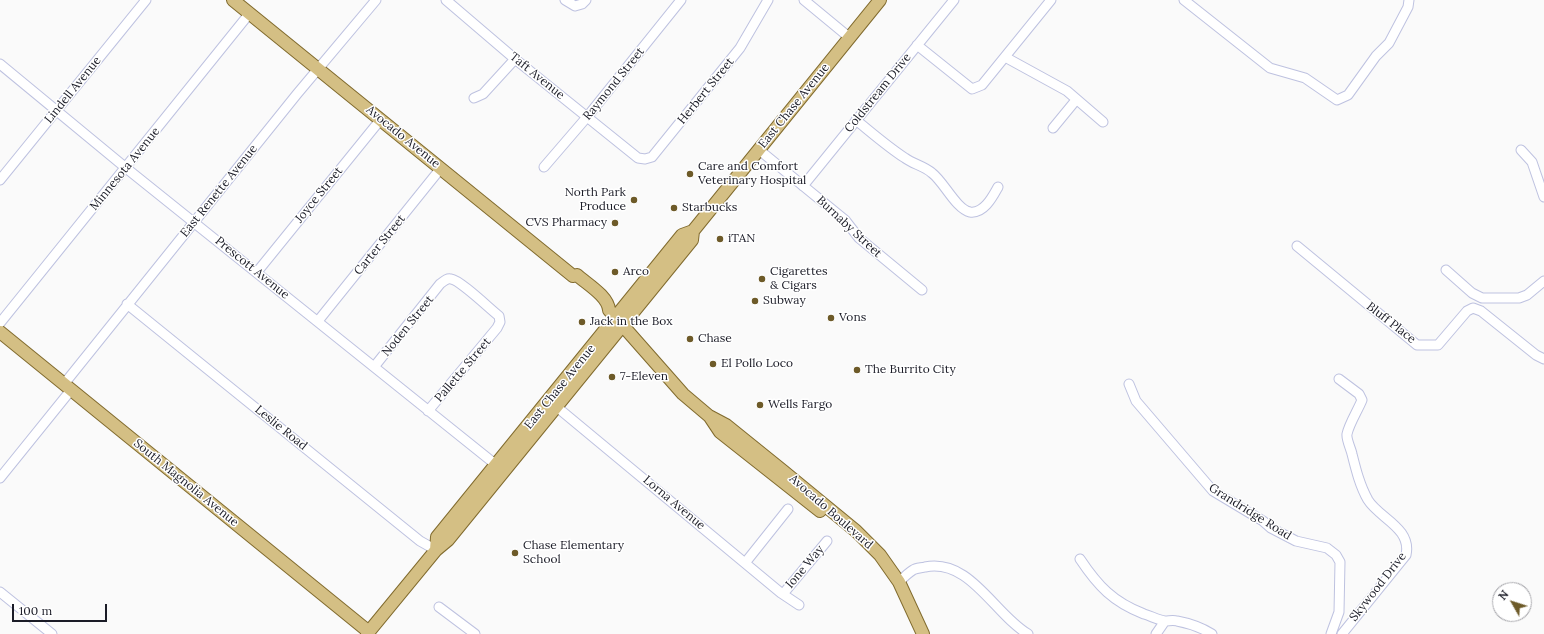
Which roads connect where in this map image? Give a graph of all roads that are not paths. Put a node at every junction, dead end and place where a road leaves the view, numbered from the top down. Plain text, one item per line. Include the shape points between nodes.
1 (146, 0) edge
2 (233, 0) edge
3 (376, 0) edge
4 (446, 0) edge
5 (586, 0) edge
6 (681, 0) edge
7 (768, 0) edge
8 (804, 0) edge
9 (880, 0) edge
10 (954, 0) edge
11 (1051, 0) edge
12 (1184, 0) edge
13 (1409, 0) edge
14 (566, 1) edge
15 (250, 14) junction
16 (850, 38) junction
17 (917, 45) junction
18 (1005, 57) junction
19 (516, 59) junction
20 (0, 64) edge
21 (318, 68) junction
22 (474, 98) dead end
23 (1076, 100) junction
24 (56, 111) junction
25 (587, 118) junction
26 (381, 119) junction
27 (856, 120) junction
28 (1103, 122) dead end
29 (1053, 128) dead end
30 (758, 149) junction
31 (1521, 150) dead end
32 (629, 152) joint
33 (544, 167) dead end
34 (126, 168) junction
35 (441, 168) junction
36 (0, 180) edge
37 (803, 186) junction
38 (998, 186) dead end
39 (1544, 197) edge
40 (193, 221) junction
41 (1297, 246) dead end
42 (1446, 270) dead end
43 (257, 272) junction
44 (1544, 281) edge
45 (922, 290) dead end
46 (127, 304) junction
47 (616, 318) junction
48 (318, 321) junction
49 (0, 323) edge
50 (497, 328) joint
51 (0, 332) edge
52 (1544, 359) edge
53 (374, 367) junction
54 (1339, 379) dead end
55 (1130, 384) dead end
56 (67, 387) junction
57 (553, 404) junction
58 (428, 411) junction
59 (709, 416) junction
60 (0, 462) edge
61 (8, 468) junction
62 (500, 468) junction
63 (0, 478) edge
64 (788, 509) dead end
65 (827, 541) dead end
66 (436, 550) junction
67 (1080, 558) dead end
68 (745, 563) junction
69 (899, 582) junction
70 (0, 592) edge
71 (783, 594) junction
72 (799, 605) dead end
73 (439, 607) dead end
74 (1165, 621) junction
75 (369, 633) edge
76 (52, 634) edge
77 (475, 634) edge
78 (915, 634) edge
79 (923, 634) edge
80 (1028, 634) edge
81 (1156, 634) edge
82 (1212, 634) edge
83 (1331, 634) edge
84 (1342, 634) edge

1 - 24 street, Lindell Avenue
2 - 15 main road, Avocado Avenue
3 - 21 street, East Renette Avenue
4 - 19 street, Taft Avenue
5 - 14 street via 575,6
6 - 25 street, Raymond Street
7 - 32 street, Herbert Street via 740,48 652,157 638,158
8 - 16 street
9 - 16 main road, East Chase Avenue
10 - 17 street, Coldstream Drive
11 - 18 street
12 - 13 street via 1270,68 1305,78 1337,100 1348,95 1376,56 1389,43 1408,8
15 - 21 main road, Avocado Avenue
15 - 34 street, Minnesota Avenue
16 - 30 main road, East Chase Avenue
17 - 18 street via 972,89 982,85
17 - 27 street, Coldstream Drive
18 - 23 street via 1059,86
19 - 22 street via 483,94
19 - 25 street, Taft Avenue
20 - 24 street, Prescott Avenue
21 - 26 main road, Avocado Avenue
21 - 40 street, East Renette Avenue
23 - 28 street
23 - 29 street
24 - 34 street, Prescott Avenue
24 - 36 street, Lindell Avenue
25 - 32 street, Taft Avenue
25 - 33 street, Raymond Street
26 - 35 main road, Avocado Avenue
26 - 43 street, Joyce Street
27 - 37 street, Coldstream Drive
27 - 38 street via 906,160 932,172 962,208 969,212 981,210 992,198
30 - 37 street, Burnaby Street
30 - 47 main road, East Chase Avenue via 693,231 682,235
31 - 39 street via 1532,162
34 - 40 street, Prescott Avenue
34 - 49 street, Minnesota Avenue
35 - 47 main road, Avocado Avenue via 573,276 577,275 609,305
35 - 48 street, Carter Street
37 - 45 street, Burnaby Street via 845,220 859,238
40 - 43 street, Prescott Avenue
40 - 46 street, East Renette Avenue
41 - 52 street, Bluff Place via 1417,345 1438,345 1467,311 1473,308 1481,311
42 - 44 street via 1472,293 1482,298 1519,298 1527,295
43 - 48 street, Prescott Avenue
46 - 56 street, East Renette Avenue
46 - 66 street, Leslie Road via 420,541
47 - 57 main road, East Chase Avenue
47 - 59 main road, Avocado Boulevard via 667,378
48 - 53 street, Prescott Avenue
50 - 53 street, Noden Street via 499,316 461,284 453,279 446,279
50 - 58 street, Pallette Street
51 - 56 main road, South Magnolia Avenue
53 - 58 street, Prescott Avenue
54 - 84 street, Skywood Drive via 1359,394 1362,400 1347,435 1361,485 1369,502 1400,531 1408,549 1406,555
55 - 83 street, Grandridge Road via 1136,401 1213,491 1271,528 1296,541 1327,548 1336,555 1340,562 1339,612
56 - 61 street, East Renette Avenue
56 - 75 main road, South Magnolia Avenue
57 - 62 main road, East Chase Avenue
57 - 68 street, Lorna Avenue
58 - 62 street, Prescott Avenue
59 - 69 main road, Avocado Boulevard via 726,425 856,531 880,555
59 - 78 main road, Avocado Boulevard via 720,432 851,537 874,560 892,586
60 - 61 street
61 - 63 street, East Renette Avenue
62 - 66 main road, East Chase Avenue via 437,537
64 - 68 street
65 - 71 street, Ione Way
66 - 75 main road, East Chase Avenue
67 - 74 street via 1092,577 1113,598 1126,606
68 - 71 street, Lorna Avenue
69 - 79 main road, Avocado Boulevard
69 - 80 street via 914,569 932,566 953,570 974,584 1009,620
70 - 76 street
71 - 72 street, Lorna Avenue
73 - 77 street
74 - 81 street
74 - 82 street via 1176,620

